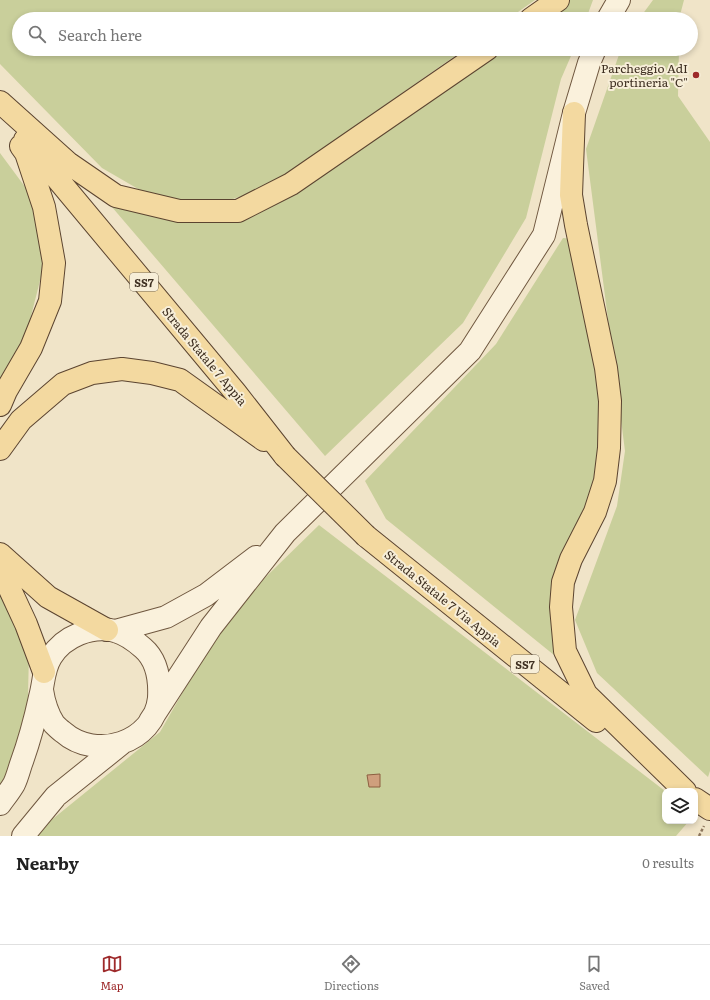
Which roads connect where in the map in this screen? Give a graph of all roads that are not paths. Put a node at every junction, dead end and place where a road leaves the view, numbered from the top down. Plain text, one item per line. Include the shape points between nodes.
1 (558, 0) edge
2 (619, 0) edge
3 (541, 12) edge
4 (612, 12) edge
5 (477, 56) edge
6 (592, 56) edge
7 (0, 102) edge
8 (0, 110) edge
9 (574, 113) junction
10 (0, 116) edge
11 (0, 405) edge
12 (0, 449) edge
13 (285, 456) junction
14 (280, 538) junction
15 (0, 554) edge
16 (0, 568) edge
17 (111, 631) junction
18 (43, 681) junction
19 (150, 721) junction
20 (122, 743) junction
21 (681, 788) edge
22 (684, 788) edge
23 (0, 804) edge
24 (24, 836) edge

1 - 3 main road
2 - 4 street
5 - 7 main road via 291,184 238,211 179,211 116,196 68,163
6 - 9 street
8 - 13 main road, Strada Statale 7 Appia / SS7 via 235,392
9 - 14 street via 544,235 470,351
9 - 22 main road via 571,195 606,368 610,432 605,481 595,512 571,559 563,582 561,607 565,651 586,694
10 - 11 main road via 26,153 44,207 54,263 50,301 31,348
12 - 13 main road via 21,420 63,384 92,373 122,369 180,380
13 - 21 main road, Strada Statale 7 Via Appia / SS7, bridge via 366,536
14 - 17 street via 206,595 166,617
14 - 19 street via 211,627
15 - 17 main road via 48,597
16 - 18 main road via 26,624
17 - 18 street via 97,630 80,634 64,643 52,656
17 - 19 street via 132,638 146,651 156,667 160,685 158,704
18 - 20 street via 46,709 55,726 69,738 86,745 104,747
18 - 23 street via 31,736 15,783
19 - 20 street via 138,734
20 - 24 street via 56,796

